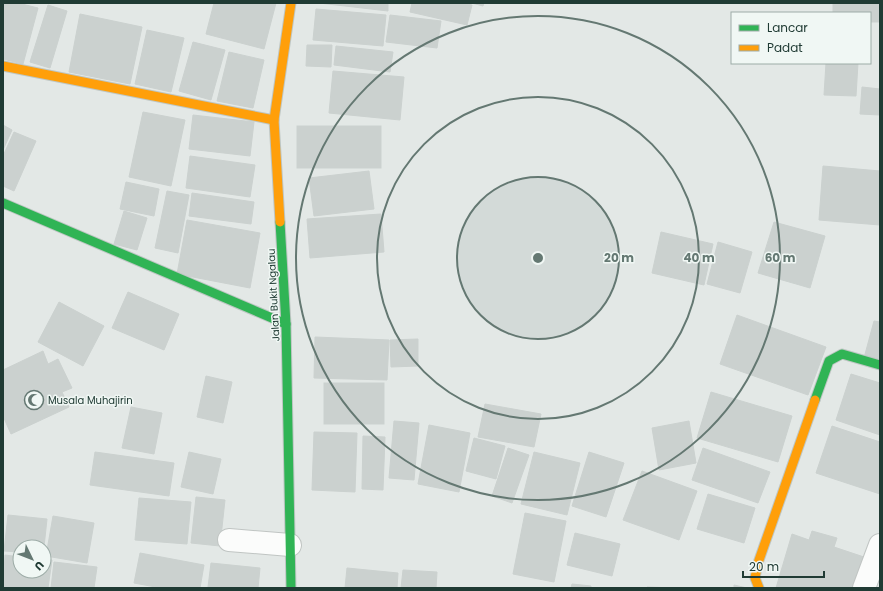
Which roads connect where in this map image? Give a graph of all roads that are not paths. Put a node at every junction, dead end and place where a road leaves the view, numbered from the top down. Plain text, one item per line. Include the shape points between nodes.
1 (291, 3) edge
2 (3, 66) edge
3 (274, 120) junction
4 (3, 203) edge
5 (286, 324) junction
6 (880, 365) edge
7 (228, 540) dead end
8 (290, 545) junction
9 (880, 545) edge
10 (291, 588) edge
11 (759, 588) edge
12 (864, 588) edge

1 - 3 street, Jalan Bukit Ngalau
2 - 3 street
3 - 5 street, Jalan Bukit Ngalau
4 - 5 street
5 - 8 street, Jalan Bukit Ngalau
6 - 11 street via 842,354 829,361 754,573
7 - 8 street
8 - 10 street, Jalan Bukit Ngalau
9 - 12 street

